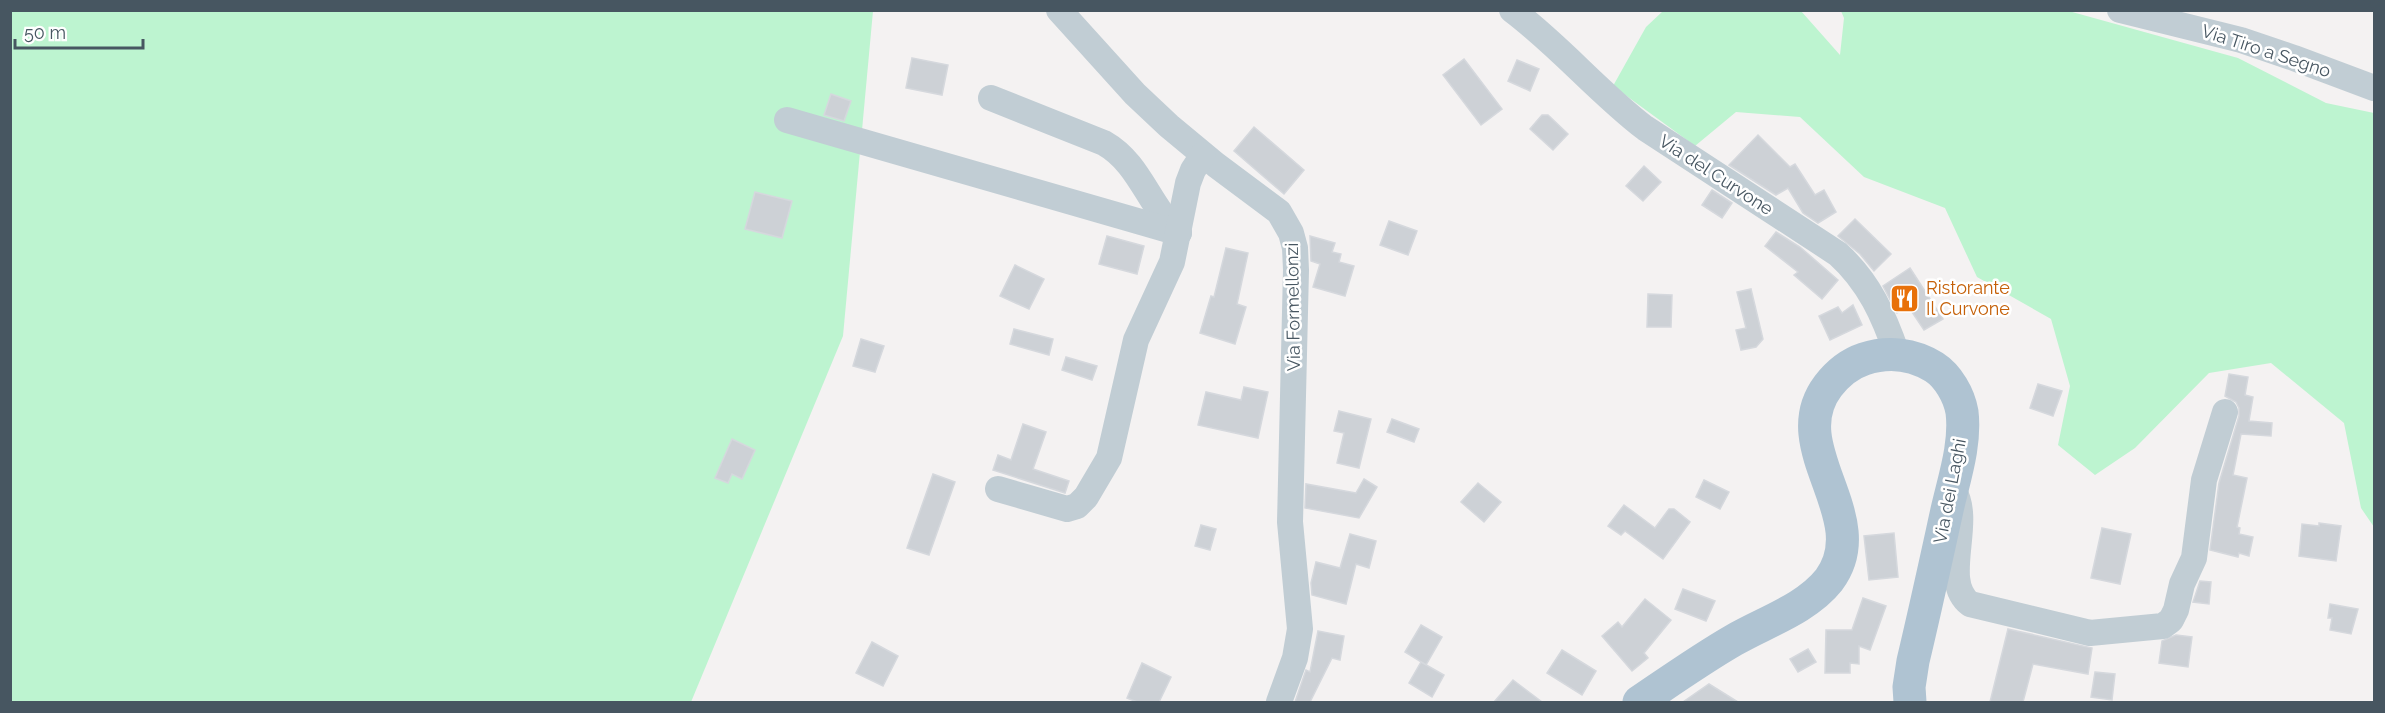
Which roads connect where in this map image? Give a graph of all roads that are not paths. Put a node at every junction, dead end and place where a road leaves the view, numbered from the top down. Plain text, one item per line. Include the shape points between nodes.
1 (1059, 10) edge
2 (1512, 10) edge
3 (2120, 10) edge
4 (2374, 88) edge
5 (991, 98) dead end
6 (787, 120) dead end
7 (1203, 156) junction
8 (1179, 233) junction
9 (1897, 354) junction
10 (2225, 412) dead end
11 (998, 489) dead end
12 (1952, 489) junction
13 (1279, 702) edge
14 (1639, 702) edge
15 (1910, 702) edge

1 - 7 street, Via Formellonzi via 1149,108
2 - 9 street, Via del Curvone via 1645,128 1838,254 1870,292
3 - 4 street, Via Tiro a Segno via 2252,44
5 - 8 street via 1118,152 1165,220
6 - 8 street
7 - 8 street via 1188,183
7 - 13 street, Via Formellonzi via 1275,208 1289,226 1295,248 1290,522 1300,629 1295,658
8 - 11 street via 1169,270 1137,340 1108,458 1090,491 1077,506 1067,509
9 - 12 main road, Via dei Laghi via 1922,360 1939,370 1955,392 1962,413 1962,434
9 - 14 main road, Via dei Laghi via 1869,358 1848,367 1833,380 1818,406 1815,442 1842,530 1841,553 1827,581 1811,598 1708,655
10 - 12 street via 2205,480 2194,558 2181,584 2176,610 2163,626 2090,633 1970,604 1957,584 1961,510
12 - 15 main road, Via dei Laghi via 1913,661

